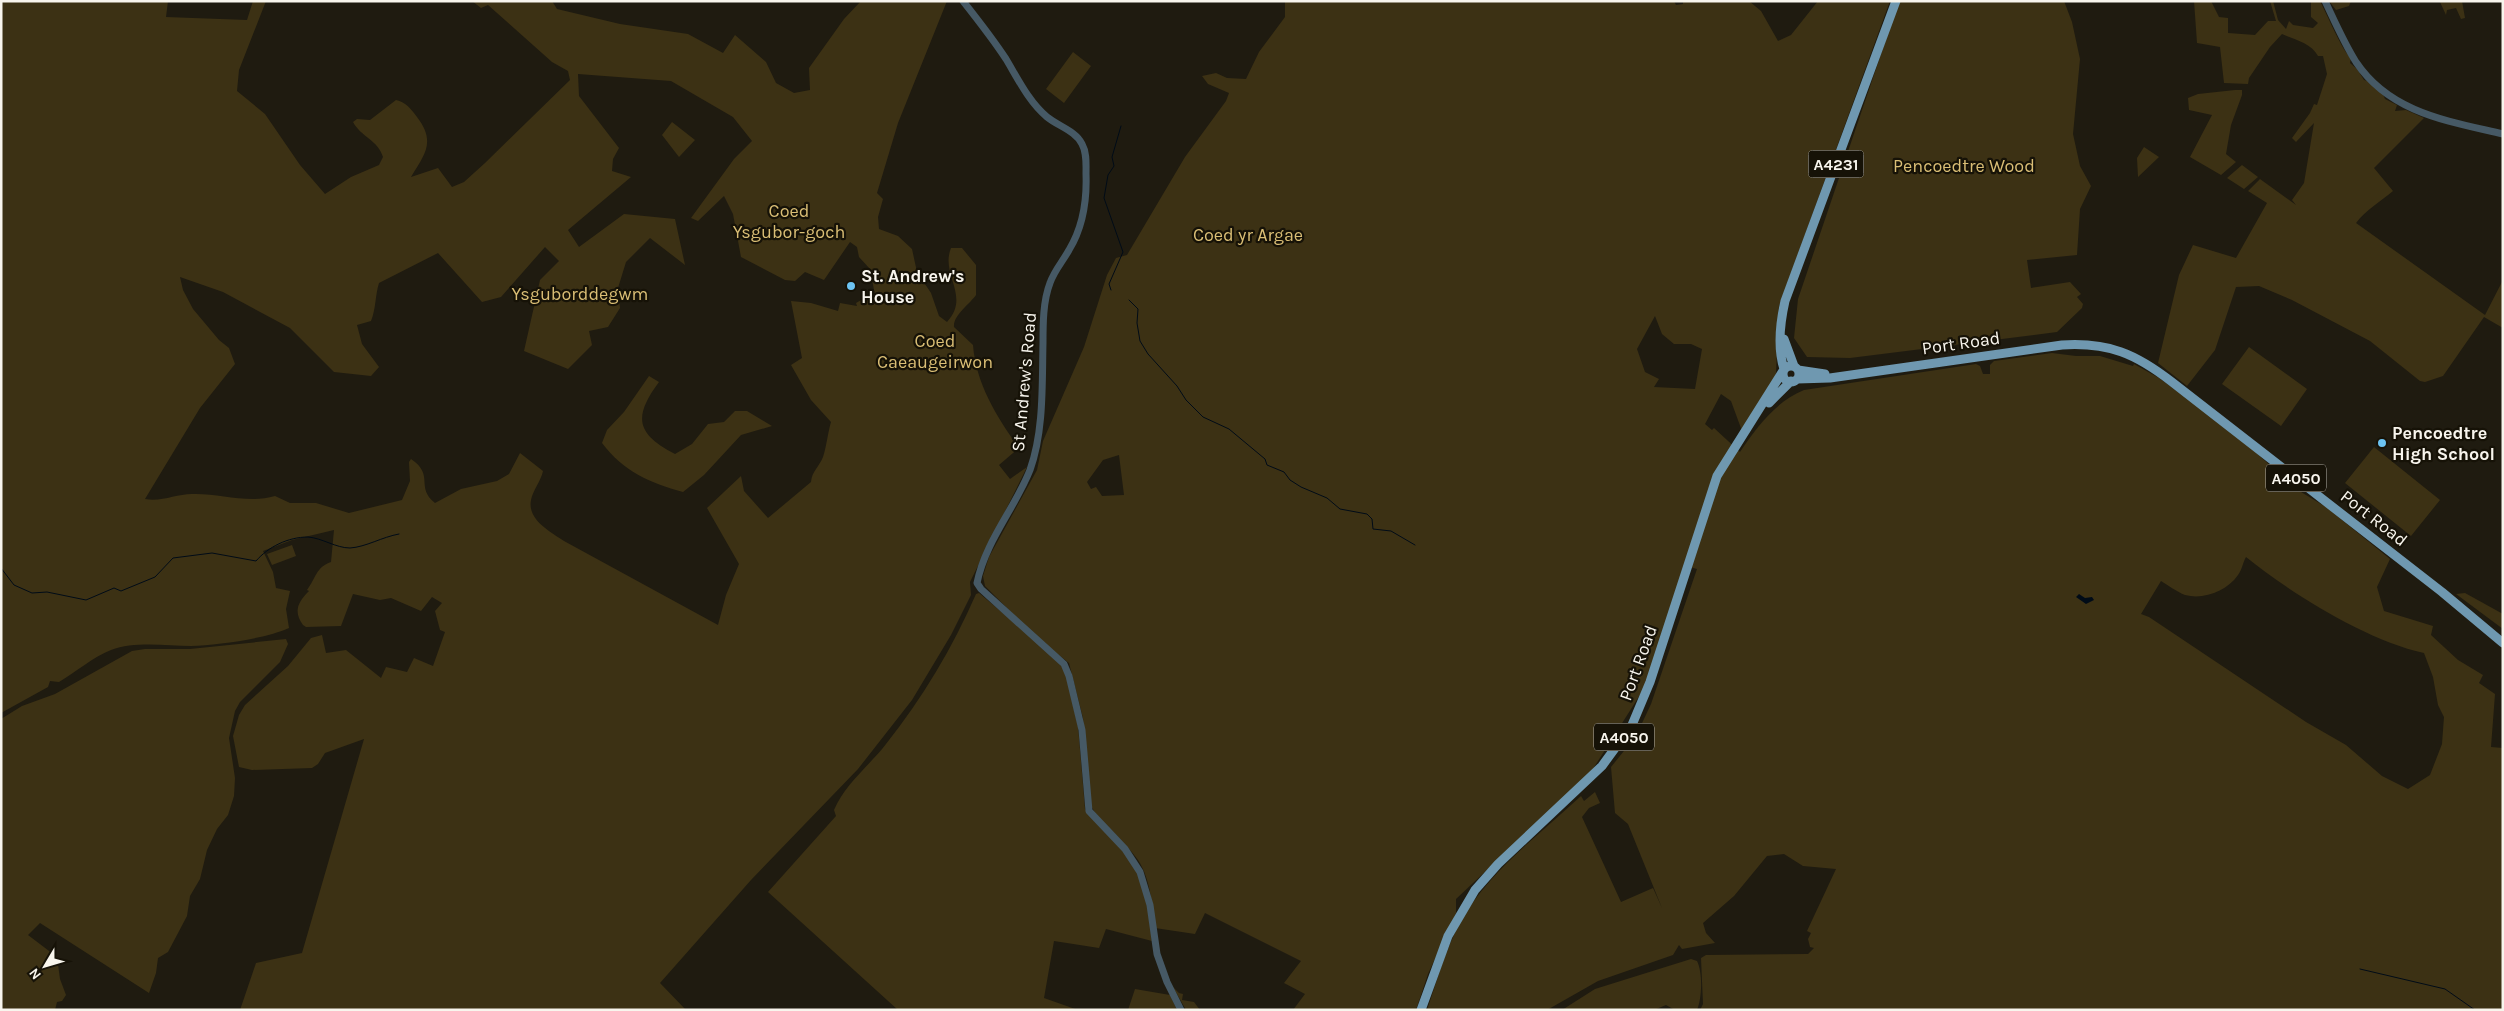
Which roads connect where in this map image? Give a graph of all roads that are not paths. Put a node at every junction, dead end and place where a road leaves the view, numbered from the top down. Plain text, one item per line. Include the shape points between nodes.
1 (963, 1) edge
2 (1896, 1) edge
3 (2325, 1) edge
4 (2503, 134) edge
5 (1791, 373) junction
6 (1754, 418) junction
7 (2482, 624) junction
8 (2503, 636) edge
9 (2503, 643) edge
10 (1181, 1010) edge
11 (1420, 1010) edge

1 - 10 street, St Andrew's Road via 992,38 1038,109 1082,142 1086,176 1086,202 1080,225 1047,294 1036,449 1029,471 982,565 977,583 1066,667 1082,730 1089,811 1125,849 1140,872 1150,905 1154,943
2 - 5 main road, A4231 via 1786,296 1779,332 1780,350
3 - 4 street via 2357,63 2390,97 2426,115
5 - 6 main road, Port Road / A4050
5 - 6 main road, Port Road / A4050
5 - 7 main road, Port Road / A4050 via 1840,375 2054,346 2087,346 2150,366
6 - 11 main road, Port Road / A4050 via 1717,476 1650,682 1632,725 1602,766 1498,864 1475,890 1448,936
7 - 8 main road, Port Road / A4050
7 - 9 main road, Port Road / A4050

